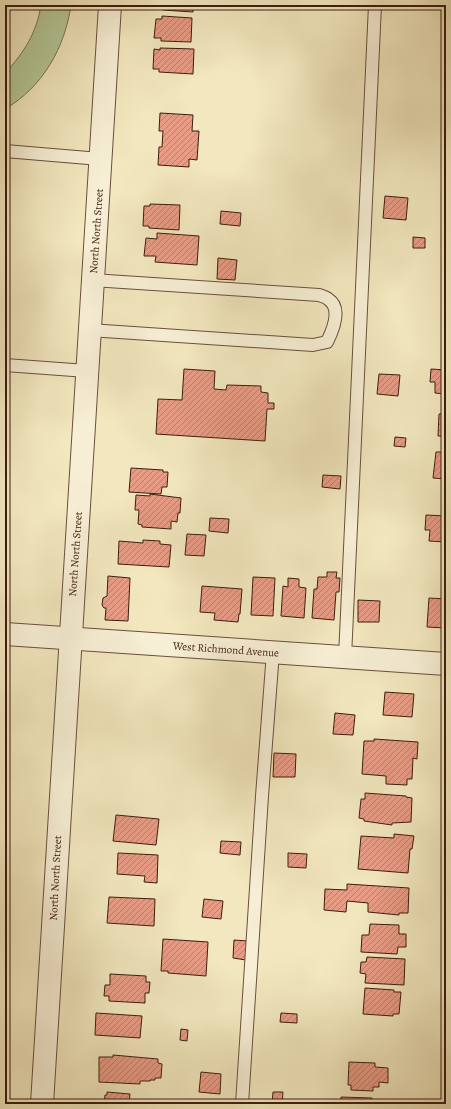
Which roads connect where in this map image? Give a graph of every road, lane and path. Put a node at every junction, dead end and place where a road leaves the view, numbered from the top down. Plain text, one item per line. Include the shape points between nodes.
1 (110, 5) edge
2 (375, 5) edge
3 (5, 151) edge
4 (100, 159) junction
5 (92, 280) junction
6 (89, 330) junction
7 (5, 366) edge
8 (87, 371) junction
9 (5, 634) edge
10 (70, 638) junction
11 (273, 652) junction
12 (345, 657) junction
13 (446, 664) edge
14 (42, 1104) edge
15 (242, 1104) edge

1 - 4 street, North North Street
2 - 12 lane
3 - 4 lane
4 - 5 street, North North Street
5 - 6 street, North North Street
5 - 6 lane via 319,295 329,299 336,310 334,326 327,342 313,345
6 - 8 street, North North Street
7 - 8 lane
8 - 10 street, North North Street
9 - 10 street, West Richmond Avenue
10 - 11 street, West Richmond Avenue
10 - 14 street, North North Street
11 - 12 street, West Richmond Avenue
11 - 15 lane
12 - 13 street, West Richmond Avenue

